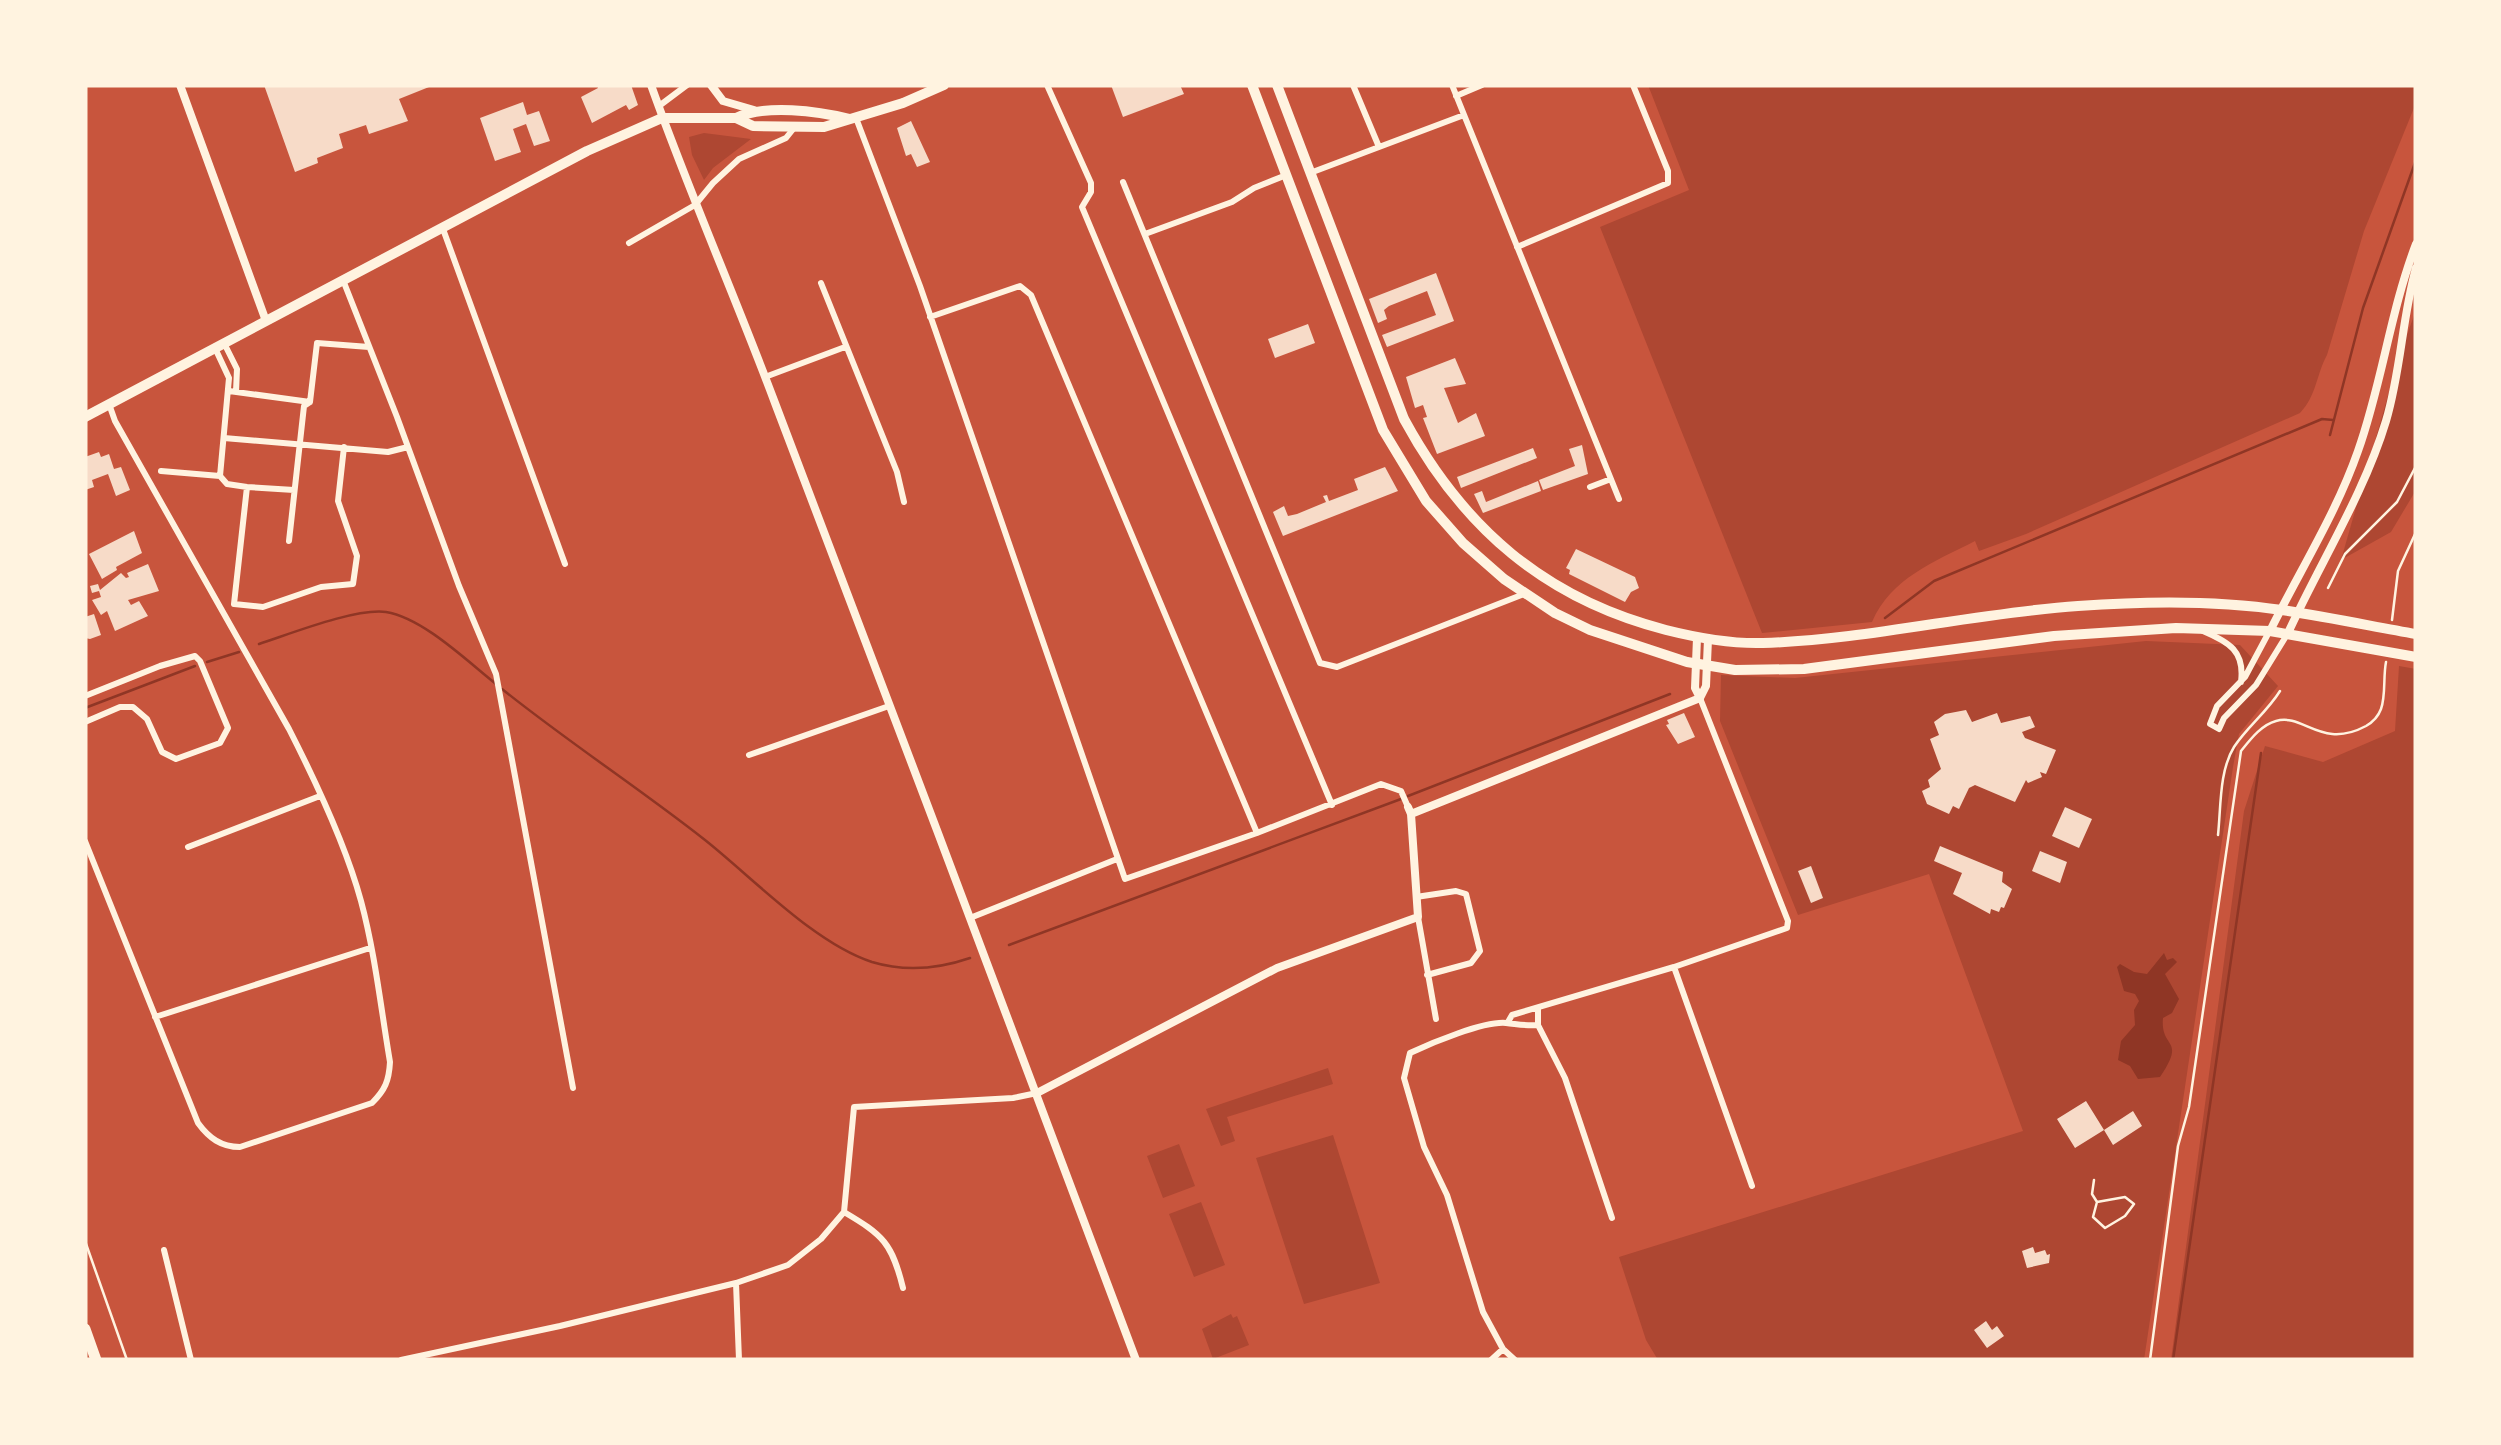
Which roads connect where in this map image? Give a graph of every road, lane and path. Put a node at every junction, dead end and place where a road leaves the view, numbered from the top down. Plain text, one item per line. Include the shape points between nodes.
1 (180, 85) edge
2 (651, 85) edge
3 (687, 85) edge
4 (711, 85) edge
5 (944, 85) edge
6 (1048, 85) edge
7 (1252, 85) edge
8 (1277, 85) edge
9 (1353, 85) edge
10 (1452, 85) edge
11 (1482, 85) edge
12 (1633, 85) edge
13 (1456, 96) junction
14 (658, 106) junction
15 (754, 110) junction
16 (1464, 115) junction
17 (662, 118) junction
18 (736, 118) junction
19 (854, 119) junction
20 (794, 128) junction
21 (1379, 147) junction
22 (1308, 174) junction
23 (1284, 176) junction
24 (1124, 182) dead end
25 (696, 205) junction
26 (443, 229) junction
27 (1145, 234) junction
28 (629, 242) dead end
29 (2416, 244) edge
30 (1517, 247) junction
31 (2416, 268) edge
32 (343, 280) junction
33 (821, 284) dead end
34 (930, 318) junction
35 (266, 321) junction
36 (220, 346) junction
37 (369, 347) junction
38 (845, 347) junction
39 (766, 378) junction
40 (233, 392) junction
41 (310, 402) junction
42 (109, 404) junction
43 (85, 415) edge
44 (224, 438) junction
45 (299, 445) junction
46 (344, 447) junction
47 (408, 448) junction
48 (2416, 466) edge
49 (161, 471) dead end
50 (220, 476) junction
51 (1611, 479) junction
52 (247, 487) junction
53 (1590, 487) dead end
54 (294, 490) junction
55 (1619, 499) dead end
56 (904, 502) dead end
57 (2416, 532) edge
58 (290, 541) dead end
59 (565, 564) dead end
60 (2328, 588) dead end
61 (1524, 594) junction
62 (2280, 610) junction
63 (2298, 613) junction
64 (2392, 620) dead end
65 (2198, 628) junction
66 (2270, 630) junction
67 (2288, 633) junction
68 (2416, 634) edge
69 (1702, 638) junction
70 (2382, 652) junction
71 (2416, 657) edge
72 (1701, 664) junction
73 (2240, 682) junction
74 (2280, 690) dead end
75 (85, 696) edge
76 (1700, 698) junction
77 (889, 706) junction
78 (85, 722) edge
79 (749, 754) dead end
80 (320, 796) junction
81 (1332, 805) junction
82 (1409, 811) junction
83 (1258, 834) junction
84 (2218, 835) dead end
85 (85, 841) edge
86 (188, 847) dead end
87 (1117, 859) junction
88 (1415, 898) junction
89 (1418, 916) junction
90 (970, 918) junction
91 (370, 948) junction
92 (1674, 967) junction
93 (1427, 975) junction
94 (1538, 1009) junction
95 (155, 1017) junction
96 (1436, 1019) dead end
97 (1508, 1022) junction
98 (1538, 1025) junction
99 (572, 1088) dead end
100 (1037, 1093) junction
101 (2094, 1180) dead end
102 (1752, 1186) dead end
103 (2097, 1202) junction
104 (844, 1212) junction
105 (1612, 1218) dead end
106 (85, 1241) edge
107 (164, 1250) dead end
108 (736, 1283) junction
109 (903, 1288) dead end
110 (85, 1329) edge
111 (1503, 1349) junction
112 (96, 1360) edge
113 (128, 1360) edge
114 (191, 1360) edge
115 (401, 1360) edge
116 (739, 1360) edge
117 (1136, 1360) edge
118 (1491, 1360) edge
119 (1515, 1360) edge
120 (2150, 1360) edge

1 - 35 street
2 - 14 street
3 - 14 street
4 - 15 street via 723,100
5 - 19 main road
6 - 81 street via 1091,183 1082,207
7 - 23 main road
8 - 22 main road
9 - 21 street
10 - 13 street
11 - 13 street
12 - 30 street via 1668,182
13 - 16 street
14 - 17 street
15 - 18 main road
15 - 19 main road
16 - 21 street
16 - 30 street
17 - 18 main road
17 - 25 street
17 - 26 main road
18 - 20 main road
19 - 20 main road
19 - 34 street
20 - 25 street via 740,159
21 - 22 street
22 - 69 main road via 1404,419 1453,497 1498,543 1562,589 1622,618
23 - 27 street
23 - 61 main road via 1398,458 1463,543
24 - 27 street
25 - 28 street
25 - 39 street
26 - 32 main road
26 - 59 street
27 - 61 street via 1320,663 1337,668
29 - 62 street via 2356,457
30 - 51 street
31 - 63 street via 2385,424
32 - 35 main road
32 - 37 street
33 - 38 street
34 - 83 street via 1020,286 1031,295
34 - 87 street
35 - 36 main road
36 - 40 street via 237,370
36 - 42 main road
37 - 41 street via 317,343
37 - 47 street
38 - 39 street
38 - 56 street
39 - 77 street
40 - 41 street
40 - 44 street
41 - 45 street
42 - 43 main road
42 - 80 street
44 - 45 street
44 - 50 street
45 - 46 street
45 - 54 street
46 - 47 street
46 - 52 street via 338,501 357,556 353,584 321,587 264,607 234,604
47 - 99 street via 496,674
48 - 60 lane via 2398,502 2350,548
49 - 50 street
50 - 52 street
51 - 53 street
51 - 55 street
52 - 54 street
54 - 58 street
57 - 64 path via 2398,571
61 - 72 main road via 1590,630
62 - 63 main road
62 - 66 street
62 - 69 main road via 2132,603 1791,642
63 - 67 street
63 - 68 main road
65 - 66 main road
65 - 72 main road via 2078,634 1804,668
65 - 73 street via 2235,648
66 - 67 main road
66 - 73 street
67 - 70 main road
67 - 73 street via 2219,729 2210,724
69 - 72 street
70 - 71 main road
70 - 120 path via 2382,707 2372,722 2331,735 2278,720 2240,751
72 - 76 street via 1706,686
74 - 84 lane via 2232,750
75 - 78 street via 195,656 228,728 220,743 176,759 162,752 147,718 133,706
76 - 82 street
76 - 92 street via 1788,921 1787,928
77 - 79 street
77 - 90 street
80 - 86 street
80 - 91 street via 361,900
81 - 82 street via 1381,784 1401,791
81 - 83 street
82 - 88 street
83 - 87 street via 1125,879
85 - 95 street
87 - 90 street
88 - 89 street
88 - 93 street via 1466,894 1480,951 1471,963
89 - 93 street
89 - 100 street via 1277,968
90 - 100 street
91 - 95 street
91 - 95 street via 390,1062 384,1091 372,1103 240,1147 208,1137 198,1123
92 - 94 street
92 - 102 street
93 - 96 street
94 - 97 street
94 - 98 street
97 - 98 street
97 - 111 street via 1410,1053 1404,1078 1483,1312
98 - 105 street via 1566,1078
100 - 104 street via 854,1107
100 - 117 street
101 - 103 path
103 - 103 path via 2125,1197 2134,1204 2105,1228 2093,1217
104 - 108 street via 788,1266
104 - 109 street via 879,1232
106 - 113 path
107 - 114 street
108 - 115 street
108 - 116 street
110 - 112 highway
111 - 118 street
111 - 119 street

